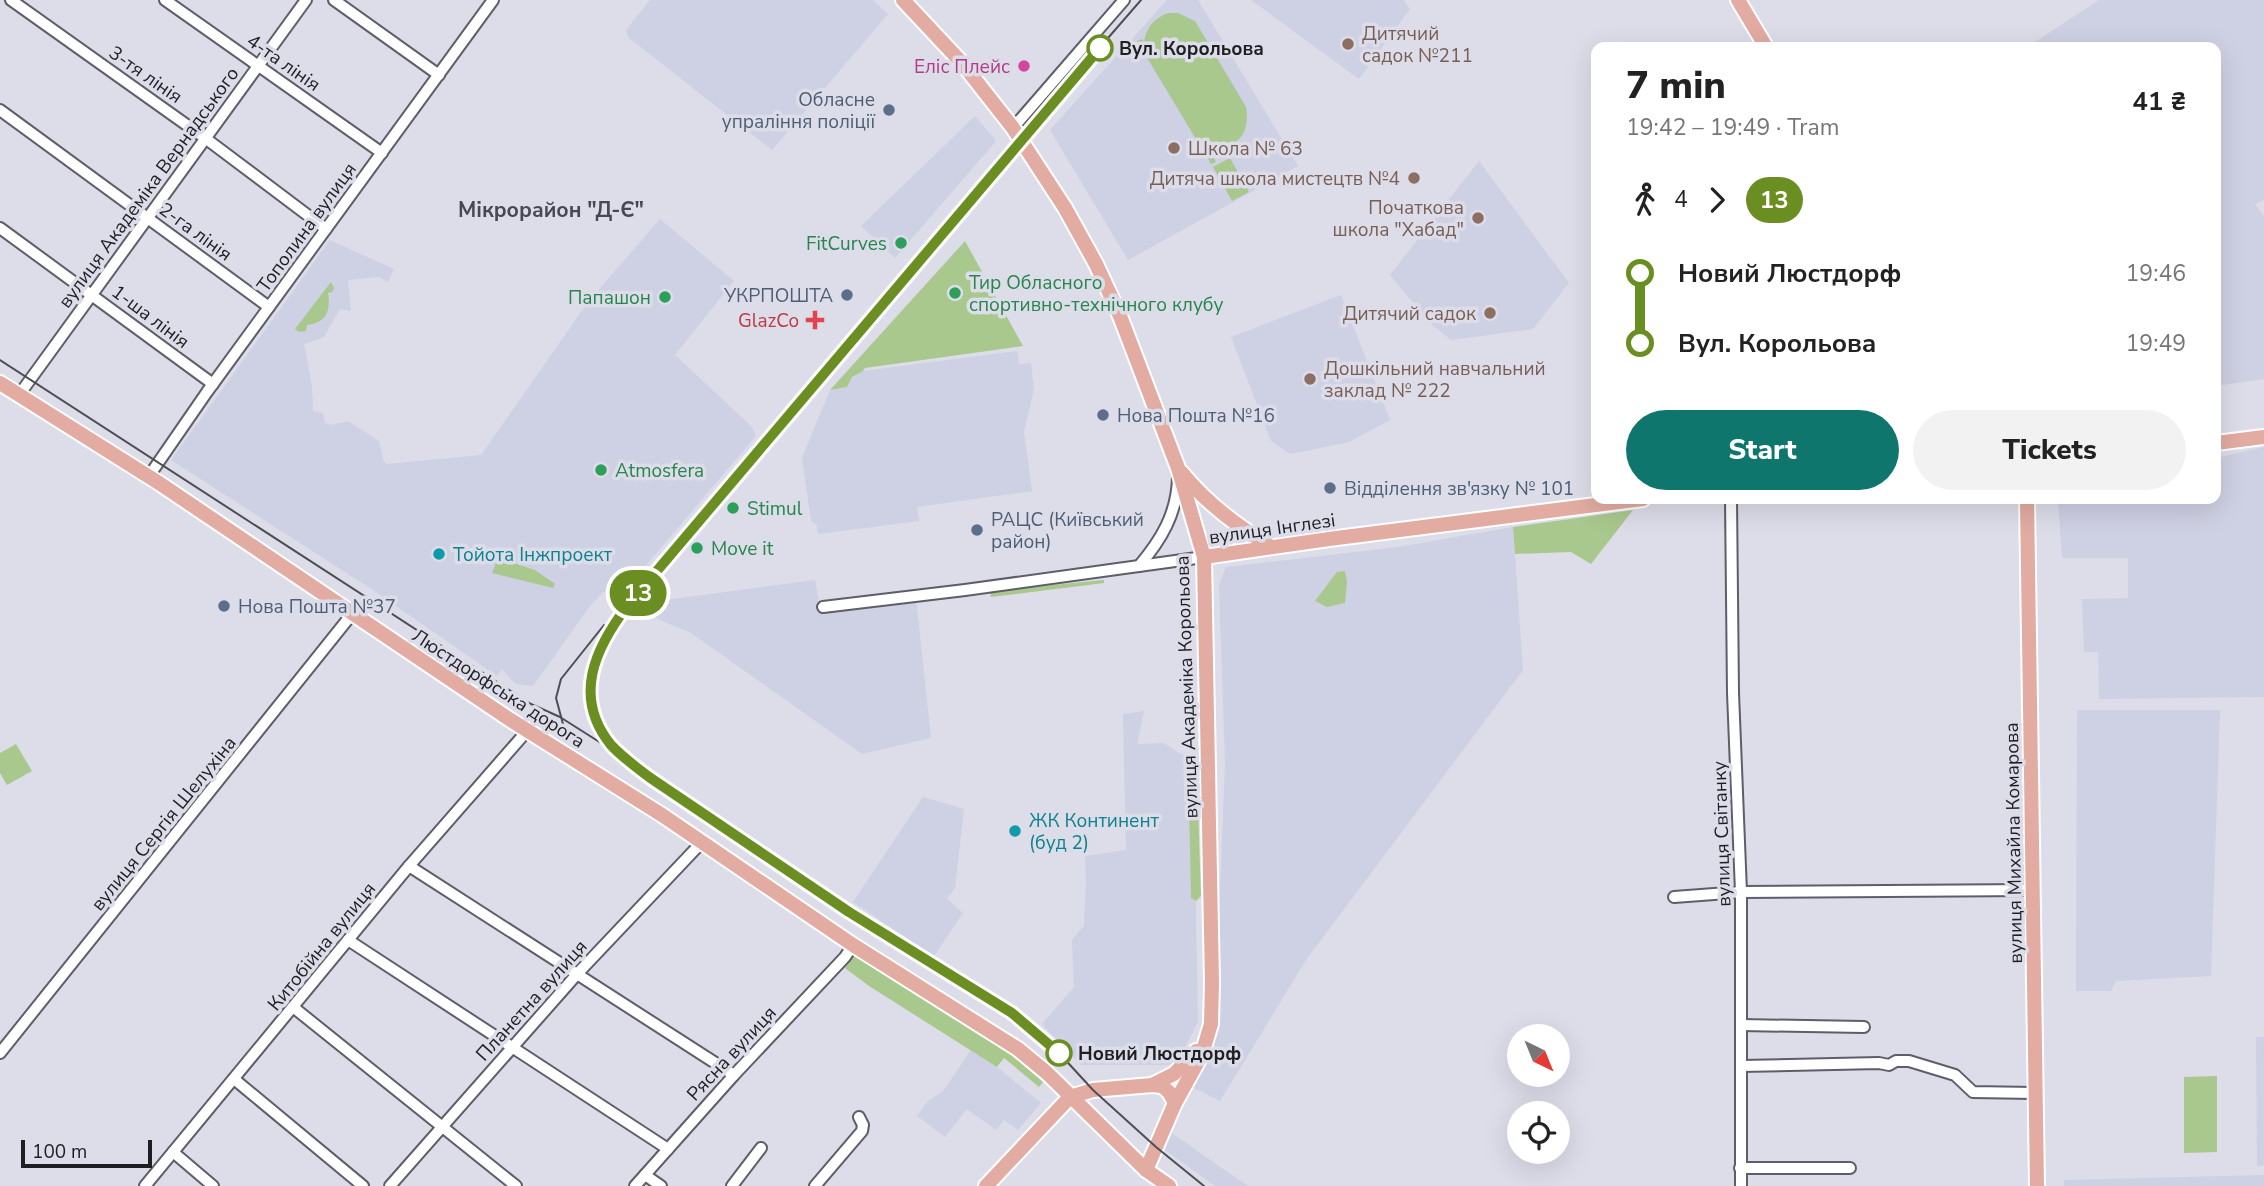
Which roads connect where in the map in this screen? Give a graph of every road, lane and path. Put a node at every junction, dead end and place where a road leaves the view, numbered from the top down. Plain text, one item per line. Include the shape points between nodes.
1 (12, 0) edge
2 (165, 0) edge
3 (306, 0) edge
4 (334, 0) edge
5 (494, 0) edge
6 (904, 0) edge
7 (1124, 0) edge
8 (1738, 0) edge
9 (1763, 42) edge
10 (258, 65) junction
11 (439, 75) junction
12 (0, 110) edge
13 (1013, 128) junction
14 (205, 138) junction
15 (382, 153) junction
16 (148, 218) junction
17 (0, 228) edge
18 (326, 229) junction
19 (92, 294) junction
20 (270, 307) junction
21 (0, 383) edge
22 (213, 384) junction
23 (19, 395) junction
24 (2264, 437) edge
25 (2221, 442) edge
26 (1178, 468) junction
27 (149, 477) junction
28 (1604, 504) edge
29 (1731, 504) edge
30 (2027, 504) edge
31 (1272, 547) junction
32 (1204, 557) junction
33 (1139, 566) junction
34 (823, 607) dead end
35 (352, 614) junction
36 (527, 731) junction
37 (703, 841) junction
38 (409, 866) junction
39 (2032, 890) junction
40 (1741, 892) junction
41 (1674, 897) dead end
42 (348, 940) junction
43 (853, 945) junction
44 (578, 973) junction
45 (293, 1007) junction
46 (1741, 1025) junction
47 (1864, 1027) dead end
48 (1207, 1036) junction
49 (512, 1048) junction
50 (0, 1053) edge
51 (1741, 1066) junction
52 (734, 1075) junction
53 (234, 1079) junction
54 (1152, 1085) junction
55 (2035, 1093) junction
56 (1070, 1097) junction
57 (1175, 1103) junction
58 (859, 1117) dead end
59 (443, 1126) junction
60 (668, 1149) junction
61 (761, 1149) dead end
62 (173, 1152) junction
63 (1740, 1168) junction
64 (1850, 1168) dead end
65 (1146, 1170) junction
66 (645, 1175) junction
67 (145, 1186) edge
68 (213, 1186) edge
69 (363, 1186) edge
70 (390, 1186) edge
71 (516, 1186) edge
72 (635, 1186) edge
73 (661, 1186) edge
74 (732, 1186) edge
75 (815, 1186) edge
76 (986, 1186) edge
77 (1168, 1186) edge
78 (1741, 1186) edge
79 (2037, 1186) edge

1 - 14 street, 3-тя лінія
2 - 10 street, 4-та лінія
3 - 10 street, вулиця Академіка Вернадського
4 - 11 street
5 - 11 street, Тополина вулиця
6 - 13 main road, вулиця Академіка Корольова
7 - 13 street
8 - 9 main road
10 - 14 street, вулиця Академіка Вернадського
10 - 15 street, 4-та лінія
11 - 15 street, Тополина вулиця
12 - 16 street, 2-га лінія
13 - 26 main road, вулиця Академіка Корольова via 1096,264
14 - 16 street, вулиця Академіка Вернадського
14 - 18 street, 3-тя лінія
15 - 18 street, Тополина вулиця
16 - 19 street, вулиця Академіка Вернадського
16 - 20 street, 2-га лінія
17 - 19 street, 1-ша лінія
18 - 20 street, Тополина вулиця
19 - 22 street, 1-ша лінія
19 - 23 street, вулиця Академіка Вернадського
20 - 22 street, Тополина вулиця
21 - 23 main road, Люстдорфська дорога
22 - 27 street, Тополина вулиця
23 - 27 main road, Люстдорфська дорога
24 - 25 main road
26 - 31 main road via 1224,516
26 - 32 main road, вулиця Академіка Корольова
26 - 33 street via 1170,519 1156,547
27 - 35 main road, Люстдорфська дорога
28 - 31 main road, вулиця Інглезі
29 - 40 street, вулиця Світанку
30 - 39 main road, вулиця Михайла Комарова
31 - 32 main road, вулиця Інглезі
32 - 33 street, вулиця Інглезі
32 - 48 main road, вулиця Академіка Корольова via 1212,983
33 - 34 street, вулиця Інглезі
35 - 36 main road, Люстдорфська дорога
35 - 50 street, вулиця Сергія Шелухіна
36 - 37 main road, Люстдорфська дорога
36 - 38 street, Китобійна вулиця
37 - 43 main road, Люстдорфська дорога
37 - 44 street, Планетна вулиця
38 - 42 street, Китобійна вулиця
38 - 44 street
39 - 40 street
39 - 55 main road, вулиця Михайла Комарова
40 - 41 street
40 - 46 street, вулиця Світанку
42 - 45 street, Китобійна вулиця
42 - 49 street
43 - 52 street, Рясна вулиця
43 - 56 main road, Люстдорфська дорога via 1018,1049
44 - 49 street, Планетна вулиця
44 - 52 street
45 - 53 street, Китобійна вулиця
45 - 59 street
46 - 47 street
46 - 51 street, вулиця Світанку
48 - 54 main road via 1174,1074
48 - 57 main road, вулиця Академіка Корольова
49 - 59 street, Планетна вулиця
49 - 60 street
51 - 55 street via 1909,1061 1955,1075 1976,1093
51 - 63 street, вулиця Світанку
52 - 60 street, Рясна вулиця
53 - 62 street, Китобійна вулиця
53 - 69 street
54 - 56 main road via 1093,1090
54 - 57 main road via 1162,1086
55 - 79 main road, вулиця Михайла Комарова
56 - 65 main road, Люстдорфська дорога
56 - 76 main road
57 - 65 main road, вулиця Академіка Корольова
58 - 75 street via 862,1130
59 - 70 street, Планетна вулиця
59 - 71 street
60 - 66 street, Рясна вулиця
61 - 74 street
62 - 67 street, Китобійна вулиця
62 - 68 street
63 - 64 street
63 - 78 street, вулиця Світанку
65 - 77 main road, Люстдорфська дорога
66 - 72 street, Рясна вулиця
66 - 73 street

